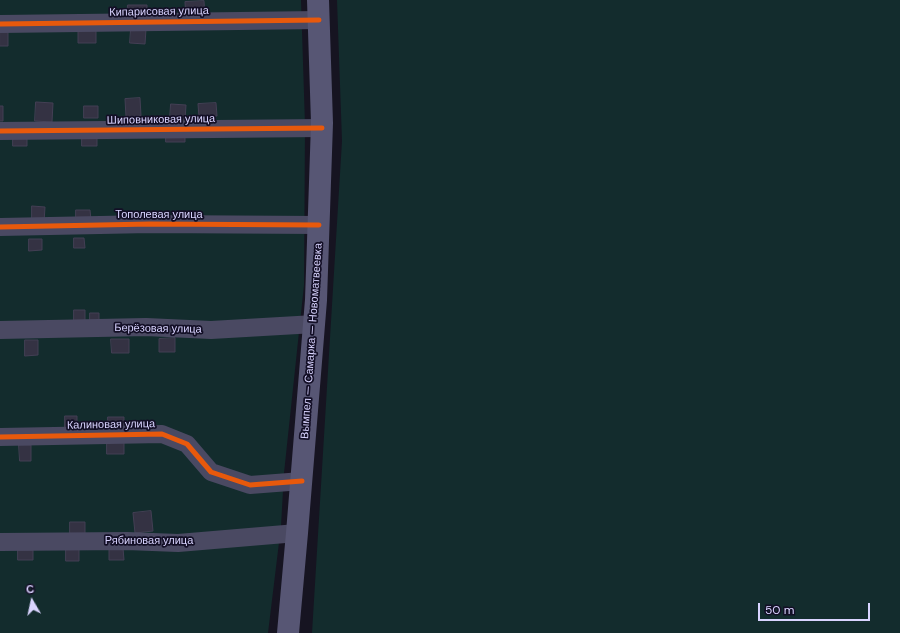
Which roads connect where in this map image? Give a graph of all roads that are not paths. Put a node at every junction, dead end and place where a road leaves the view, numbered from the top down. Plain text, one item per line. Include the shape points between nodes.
1 (318, 10) edge
2 (0, 24) edge
3 (322, 128) junction
4 (0, 131) edge
5 (319, 225) junction
6 (0, 226) edge
7 (315, 324) junction
8 (0, 330) edge
9 (0, 437) edge
10 (302, 481) junction
11 (297, 533) junction
12 (0, 542) edge
13 (288, 633) edge

1 - 2 street, Кипарисовая улица
1 - 3 main road, Вымпел — Самарка — Новоматвеевка
3 - 4 street, Шиповниковая улица
3 - 5 main road, Вымпел — Самарка — Новоматвеевка
5 - 6 street, Тополевая улица
5 - 7 main road, Вымпел — Самарка — Новоматвеевка
7 - 8 street, Берёзовая улица via 212,330 146,327
7 - 10 main road, Вымпел — Самарка — Новоматвеевка
9 - 10 street, Калиновая улица via 162,434 187,444 211,472 250,484
10 - 11 main road, Вымпел — Самарка — Новоматвеевка
11 - 12 street, Рябиновая улица via 178,543
11 - 13 main road, Вымпел — Самарка — Новоматвеевка

